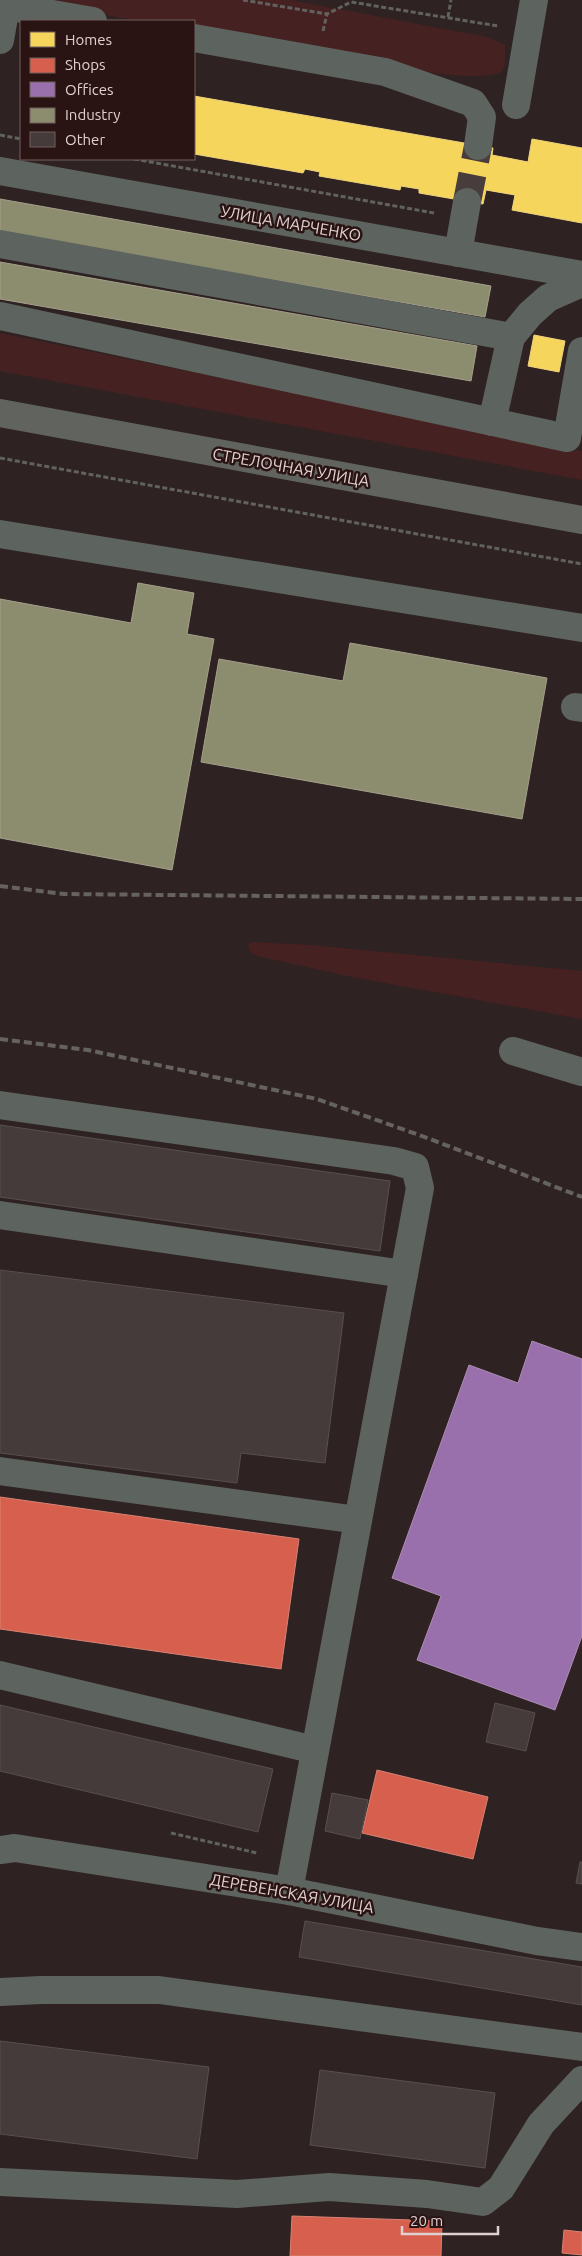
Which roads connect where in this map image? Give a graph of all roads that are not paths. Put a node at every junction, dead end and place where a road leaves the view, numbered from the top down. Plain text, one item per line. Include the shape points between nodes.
1 (534, 0) edge
2 (12, 4) edge
3 (88, 20) edge
4 (195, 38) edge
5 (0, 40) edge
6 (516, 105) dead end
7 (478, 146) tunnel mouth
8 (0, 171) edge
9 (466, 210) tunnel mouth
10 (0, 244) edge
11 (458, 253) junction
12 (582, 275) edge
13 (582, 283) edge
14 (0, 316) edge
15 (511, 337) junction
16 (582, 351) edge
17 (0, 413) edge
18 (492, 422) junction
19 (582, 520) edge
20 (0, 534) edge
21 (582, 628) edge
22 (513, 1051) dead end
23 (582, 1072) edge
24 (0, 1105) edge
25 (0, 1215) edge
26 (404, 1274) junction
27 (0, 1471) edge
28 (358, 1520) junction
29 (0, 1675) edge
30 (315, 1750) junction
31 (0, 1850) edge
32 (289, 1891) junction
33 (582, 1947) edge
34 (0, 1992) edge
35 (582, 2047) edge
36 (582, 2080) edge
37 (0, 2182) edge

1 - 6 lane
2 - 3 lane
2 - 5 lane
4 - 7 lane via 385,72 473,103 482,117
8 - 11 lane, УЛИЦА МАРЧЕНКО
9 - 11 lane
10 - 15 lane
11 - 12 lane, УЛИЦА МАРЧЕНКО
13 - 15 lane via 548,298
14 - 18 lane
15 - 18 lane
16 - 18 lane via 567,438
17 - 19 main road, СТРЕЛОЧНАЯ УЛИЦА
20 - 21 lane
22 - 23 lane
24 - 26 lane via 415,1167 420,1188
25 - 26 lane
26 - 28 lane
27 - 28 lane
28 - 30 lane
29 - 30 lane
30 - 32 lane
31 - 32 lane, ДЕРЕВЕНСКАЯ УЛИЦА via 15,1848
32 - 33 lane, ДЕРЕВЕНСКАЯ УЛИЦА
34 - 35 lane via 159,1990
36 - 37 lane via 541,2124 501,2188 482,2202 329,2186 237,2194

